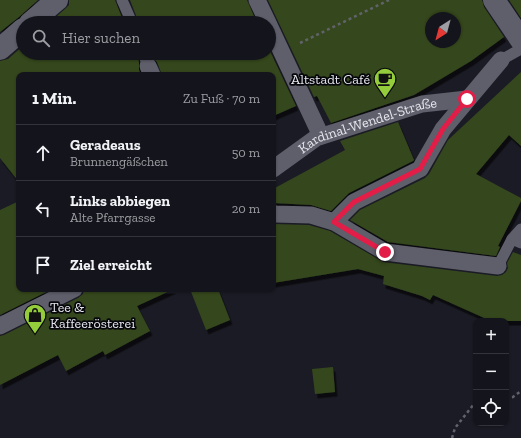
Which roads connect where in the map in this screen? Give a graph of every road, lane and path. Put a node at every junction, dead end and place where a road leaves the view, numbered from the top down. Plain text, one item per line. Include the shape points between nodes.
1 (56, 0) edge
2 (122, 0) edge
3 (257, 0) edge
4 (389, 0) edge
5 (494, 0) edge
6 (38, 16) edge
7 (129, 16) edge
8 (265, 16) edge
9 (16, 35) edge
10 (276, 39) edge
11 (521, 40) edge
12 (0, 49) edge
13 (521, 49) edge
14 (282, 52) junction
15 (501, 60) joint
16 (467, 99) junction
17 (321, 136) junction
18 (276, 167) edge
19 (276, 214) edge
20 (334, 222) junction
21 (521, 229) edge
22 (516, 241) edge
23 (498, 266) joint
24 (68, 292) edge
25 (0, 326) edge
26 (521, 391) edge
27 (509, 398) edge
28 (473, 405) edge
29 (452, 438) edge

1 - 6 street
2 - 7 lane
3 - 8 street
4 - 14 path
5 - 11 street
9 - 12 street
10 - 14 street
13 - 15 lane
14 - 17 street
15 - 16 street
16 - 17 street, Kardinal-Wendel-Straße via 422,104
16 - 20 street via 443,129 420,169 354,202
17 - 18 street, Kardinal-Wendel-Straße
19 - 20 street via 311,215
20 - 23 street via 385,252
21 - 22 lane
22 - 23 lane
24 - 25 street
26 - 27 path
28 - 29 path via 455,428

